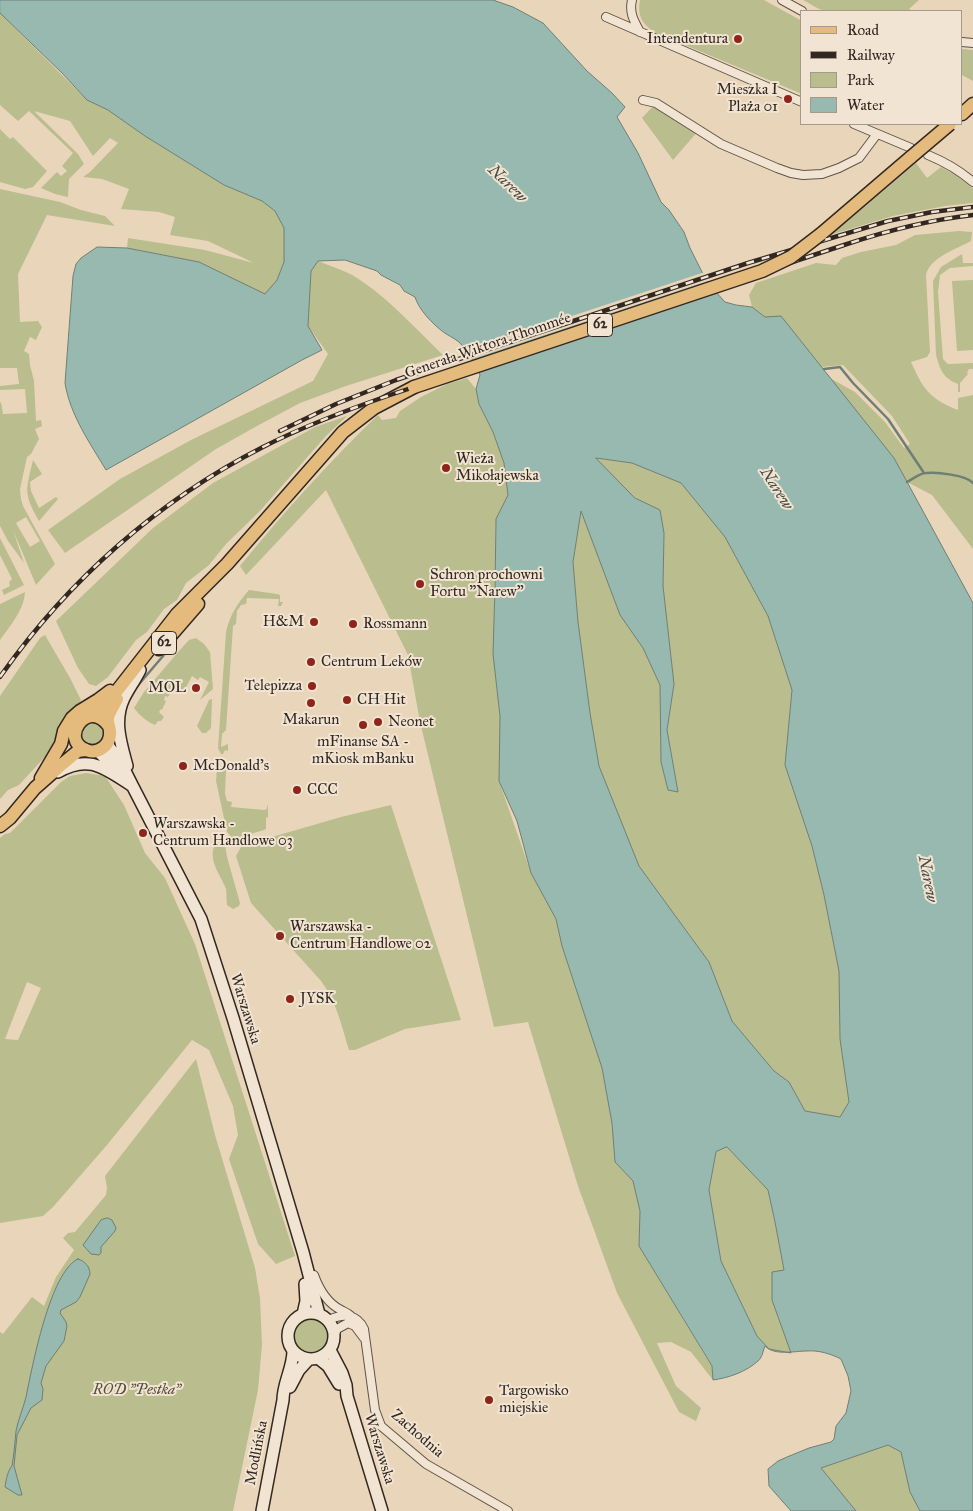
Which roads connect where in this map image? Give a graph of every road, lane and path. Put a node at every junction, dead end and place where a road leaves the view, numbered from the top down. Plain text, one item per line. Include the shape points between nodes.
1 (632, 0) edge
2 (782, 0) edge
3 (800, 10) edge
4 (606, 17) dead end
5 (640, 32) junction
6 (643, 100) dead end
7 (800, 101) edge
8 (973, 104) edge
9 (963, 113) edge
10 (856, 125) edge
11 (949, 125) edge
12 (877, 134) junction
13 (911, 153) junction
14 (928, 156) dead end
15 (973, 182) edge
16 (227, 564) junction
17 (140, 670) junction
18 (124, 680) junction
19 (94, 716) junction
20 (108, 725) junction
21 (76, 739) junction
22 (108, 742) junction
23 (85, 750) junction
24 (98, 751) junction
25 (41, 781) junction
26 (132, 785) junction
27 (0, 826) edge
28 (303, 1252) junction
29 (303, 1314) junction
30 (352, 1316) junction
31 (324, 1317) junction
32 (335, 1334) junction
33 (364, 1339) junction
34 (330, 1350) junction
35 (293, 1351) junction
36 (313, 1359) junction
37 (346, 1396) junction
38 (283, 1400) junction
39 (262, 1511) edge
40 (382, 1511) edge
41 (508, 1511) edge

1 - 5 street via 632,17
2 - 3 street
4 - 5 street
5 - 7 street
6 - 12 street via 656,104 721,144 777,168 803,175 822,174 859,158
8 - 9 main road
10 - 12 street
11 - 13 main road, Generała Wiktora Thommée / 62, bridge
12 - 13 street
13 - 16 main road, Generała Wiktora Thommée / 62, bridge via 821,234 797,253 768,269 421,384 369,411 335,441
14 - 15 street via 960,170
16 - 17 main road, Generała Wiktora Thommée / 62 via 210,589
16 - 18 main road, Generała Wiktora Thommée / 62 via 177,614
17 - 20 main road, Generała Wiktora Thommée / 62 via 113,707
17 - 26 main road via 124,699 118,724
18 - 19 main road, Generała Wiktora Thommée / 62
18 - 25 main road, 62 via 72,718
19 - 20 main road
19 - 21 main road, 62 via 79,722 75,730
20 - 22 main road, 62
21 - 23 main road
21 - 25 main road, 62
22 - 24 main road
22 - 26 main road, Warszawska
23 - 24 main road
23 - 25 main road, 62
24 - 26 main road, Warszawska
25 - 26 main road via 68,766 91,763 104,767
25 - 27 main road, 62
26 - 28 main road, Warszawska via 200,919
28 - 29 main road, Warszawska via 306,1301
28 - 30 street, Zachodnia via 324,1296
28 - 31 main road, Warszawska
29 - 31 main road
29 - 35 main road via 289,1328 288,1340
30 - 31 street
30 - 33 street, Zachodnia via 361,1323
31 - 32 main road
32 - 33 street via 337,1329 348,1323 355,1326
32 - 34 main road
33 - 41 street, Zachodnia via 374,1410 381,1426 426,1464
34 - 36 main road
34 - 37 main road, Warszawska via 346,1385
35 - 36 main road
35 - 38 main road, Modlińska
36 - 37 main road, Warszawska via 328,1366
36 - 38 main road, Modlińska via 299,1370
37 - 40 main road, Warszawska
38 - 39 main road, Modlińska

